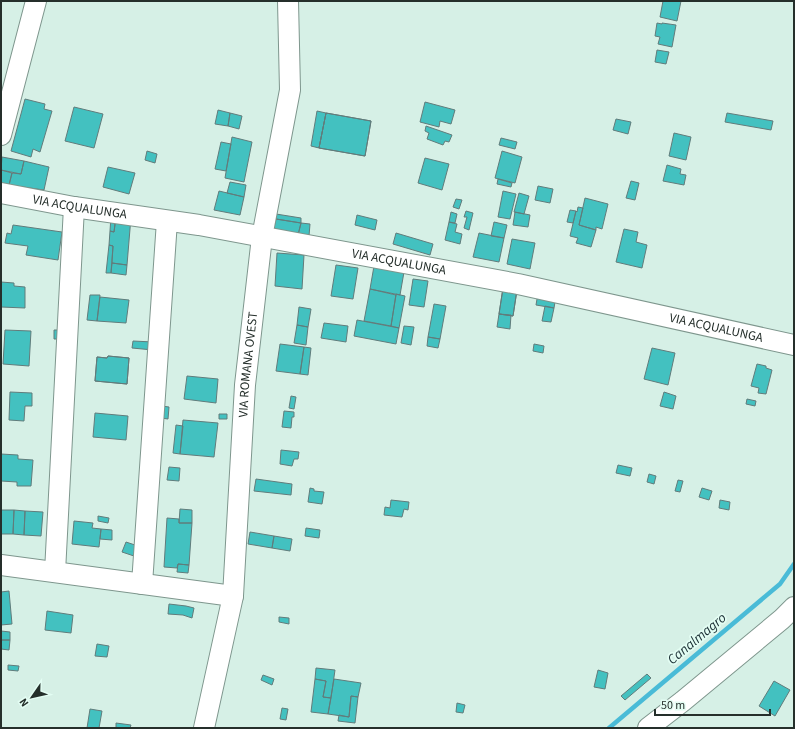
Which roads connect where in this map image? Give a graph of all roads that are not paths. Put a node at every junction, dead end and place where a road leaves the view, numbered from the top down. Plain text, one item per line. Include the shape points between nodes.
1 (36, 1) edge
2 (288, 1) edge
3 (1, 135) edge
4 (1, 193) edge
5 (74, 207) junction
6 (167, 221) junction
7 (262, 237) junction
8 (794, 344) edge
9 (1, 565) edge
10 (55, 572) junction
11 (142, 584) junction
12 (233, 596) junction
13 (794, 607) edge
14 (204, 728) edge
15 (648, 728) edge

1 - 3 street
2 - 7 street, VIA ROMANA OVEST via 290,90
4 - 5 street, VIA ACQUALUNGA
5 - 6 street, VIA ACQUALUNGA
5 - 10 street
6 - 7 street, VIA ACQUALUNGA
6 - 11 street
7 - 8 street, VIA ACQUALUNGA via 518,284
7 - 12 street, VIA ROMANA OVEST via 245,385
9 - 10 street
10 - 11 street
11 - 12 street
12 - 14 street, VIA ROMANA OVEST
13 - 15 street

